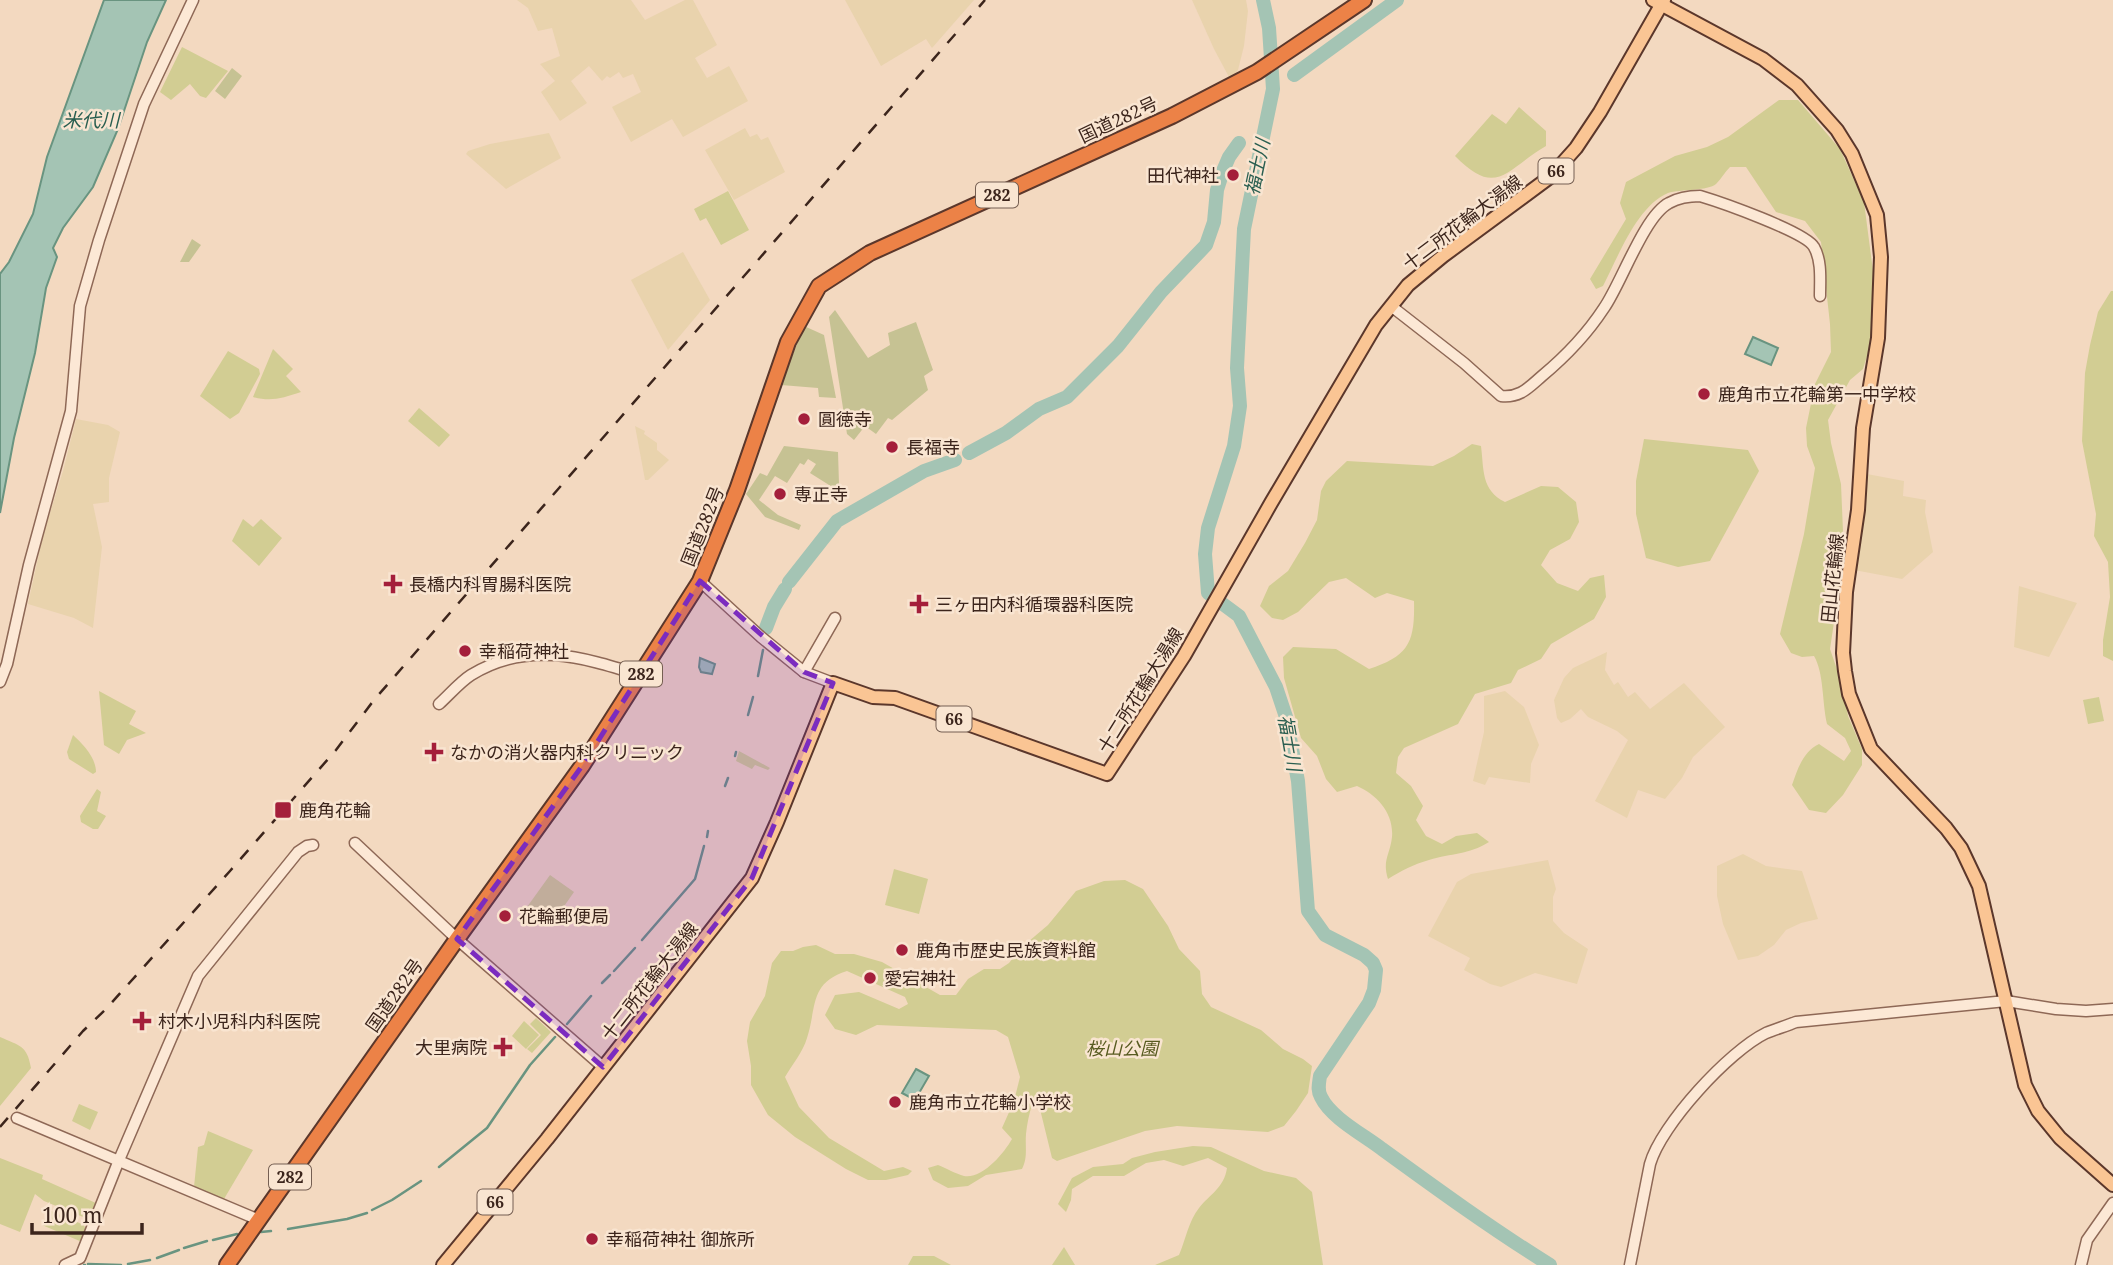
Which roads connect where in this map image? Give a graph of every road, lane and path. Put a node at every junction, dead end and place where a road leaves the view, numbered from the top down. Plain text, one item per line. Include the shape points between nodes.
1 (193, 0) edge
2 (1364, 0) edge
3 (1660, 2) edge
4 (1820, 296) dead end
5 (1391, 306) junction
6 (701, 581) junction
7 (835, 618) dead end
8 (804, 672) junction
9 (640, 675) junction
10 (0, 682) edge
11 (833, 683) junction
12 (439, 704) dead end
13 (355, 843) dead end
14 (313, 845) dead end
15 (457, 939) junction
16 (2006, 1001) junction
17 (2113, 1009) edge
18 (603, 1067) junction
19 (17, 1118) dead end
20 (119, 1160) junction
21 (2113, 1185) edge
22 (2113, 1203) edge
23 (259, 1220) junction
24 (65, 1265) edge
25 (227, 1265) edge
26 (443, 1265) edge
27 (1630, 1265) edge
28 (2081, 1265) edge

1 - 10 street via 144,104 91,266 80,306 71,411
2 - 6 highway, 国道282号 / 282 via 1257,72 1172,116 870,253 819,286 788,342
3 - 5 main road, 十二所花輪大湯線 / 66 via 1600,112 1563,163 1414,280
3 - 16 main road, 田山花輪線 via 1763,59 1797,85 1838,130 1877,215 1881,257 1878,338 1863,428 1846,592 1845,671 1871,749 1961,848 1979,886
4 - 5 street via 1814,245 1700,196 1667,204 1658,212 1588,330 1521,394 1501,396
5 - 11 main road, 十二所花輪大湯線 / 66 via 1354,361 1184,656 1107,774 905,702
6 - 8 street
6 - 9 highway, 国道282号 / 282
7 - 8 street
8 - 11 street
9 - 12 street via 583,658 523,655 503,659 470,676
9 - 15 highway, 国道282号 / 282 via 582,766
11 - 18 main road, 十二所花輪大湯線 / 66 via 752,878
13 - 15 street
14 - 20 street via 299,852 198,976
15 - 18 street
15 - 23 highway, 国道282号 / 282
16 - 17 street via 2056,1009
16 - 21 main road, 田山花輪線 via 2025,1085 2038,1111 2060,1138
16 - 27 street via 1796,1022 1758,1038 1704,1085 1653,1153
18 - 26 main road, 十二所花輪大湯線 / 66
19 - 20 street
20 - 23 street
20 - 24 street via 80,1258
22 - 28 street via 2087,1240
23 - 25 highway, 国道282号 / 282

